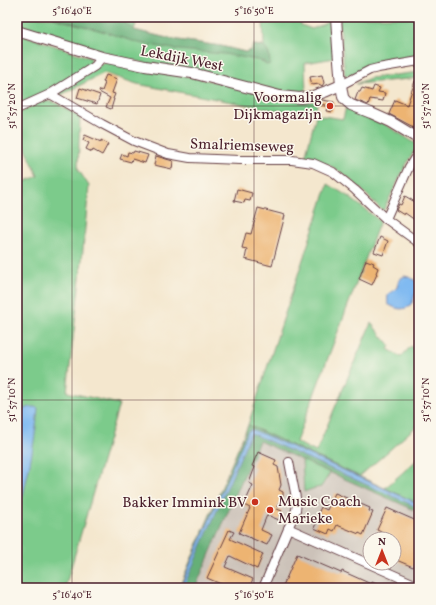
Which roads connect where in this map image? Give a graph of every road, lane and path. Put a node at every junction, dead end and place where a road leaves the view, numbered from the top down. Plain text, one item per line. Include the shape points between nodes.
1 (336, 17) edge
2 (17, 31) edge
3 (102, 57) junction
4 (419, 61) edge
5 (341, 85) junction
6 (50, 94) junction
7 (17, 109) edge
8 (419, 139) edge
9 (419, 151) edge
10 (386, 219) junction
11 (419, 243) edge
12 (289, 462) dead end
13 (288, 528) junction
14 (419, 586) edge
15 (262, 588) edge

1 - 5 street
2 - 3 street, Lekdijk West
3 - 5 street, Lekdijk West via 192,73 284,97 313,96
3 - 6 street via 95,66
4 - 5 street via 378,68
5 - 8 street via 343,97 351,105 391,122
6 - 7 street
6 - 10 street, Smalriemseweg via 134,141 168,154 190,158 292,160 313,163 333,172
9 - 10 street via 409,167
10 - 11 street, Smalriemseweg
12 - 13 street via 297,504
13 - 14 street
13 - 15 street

